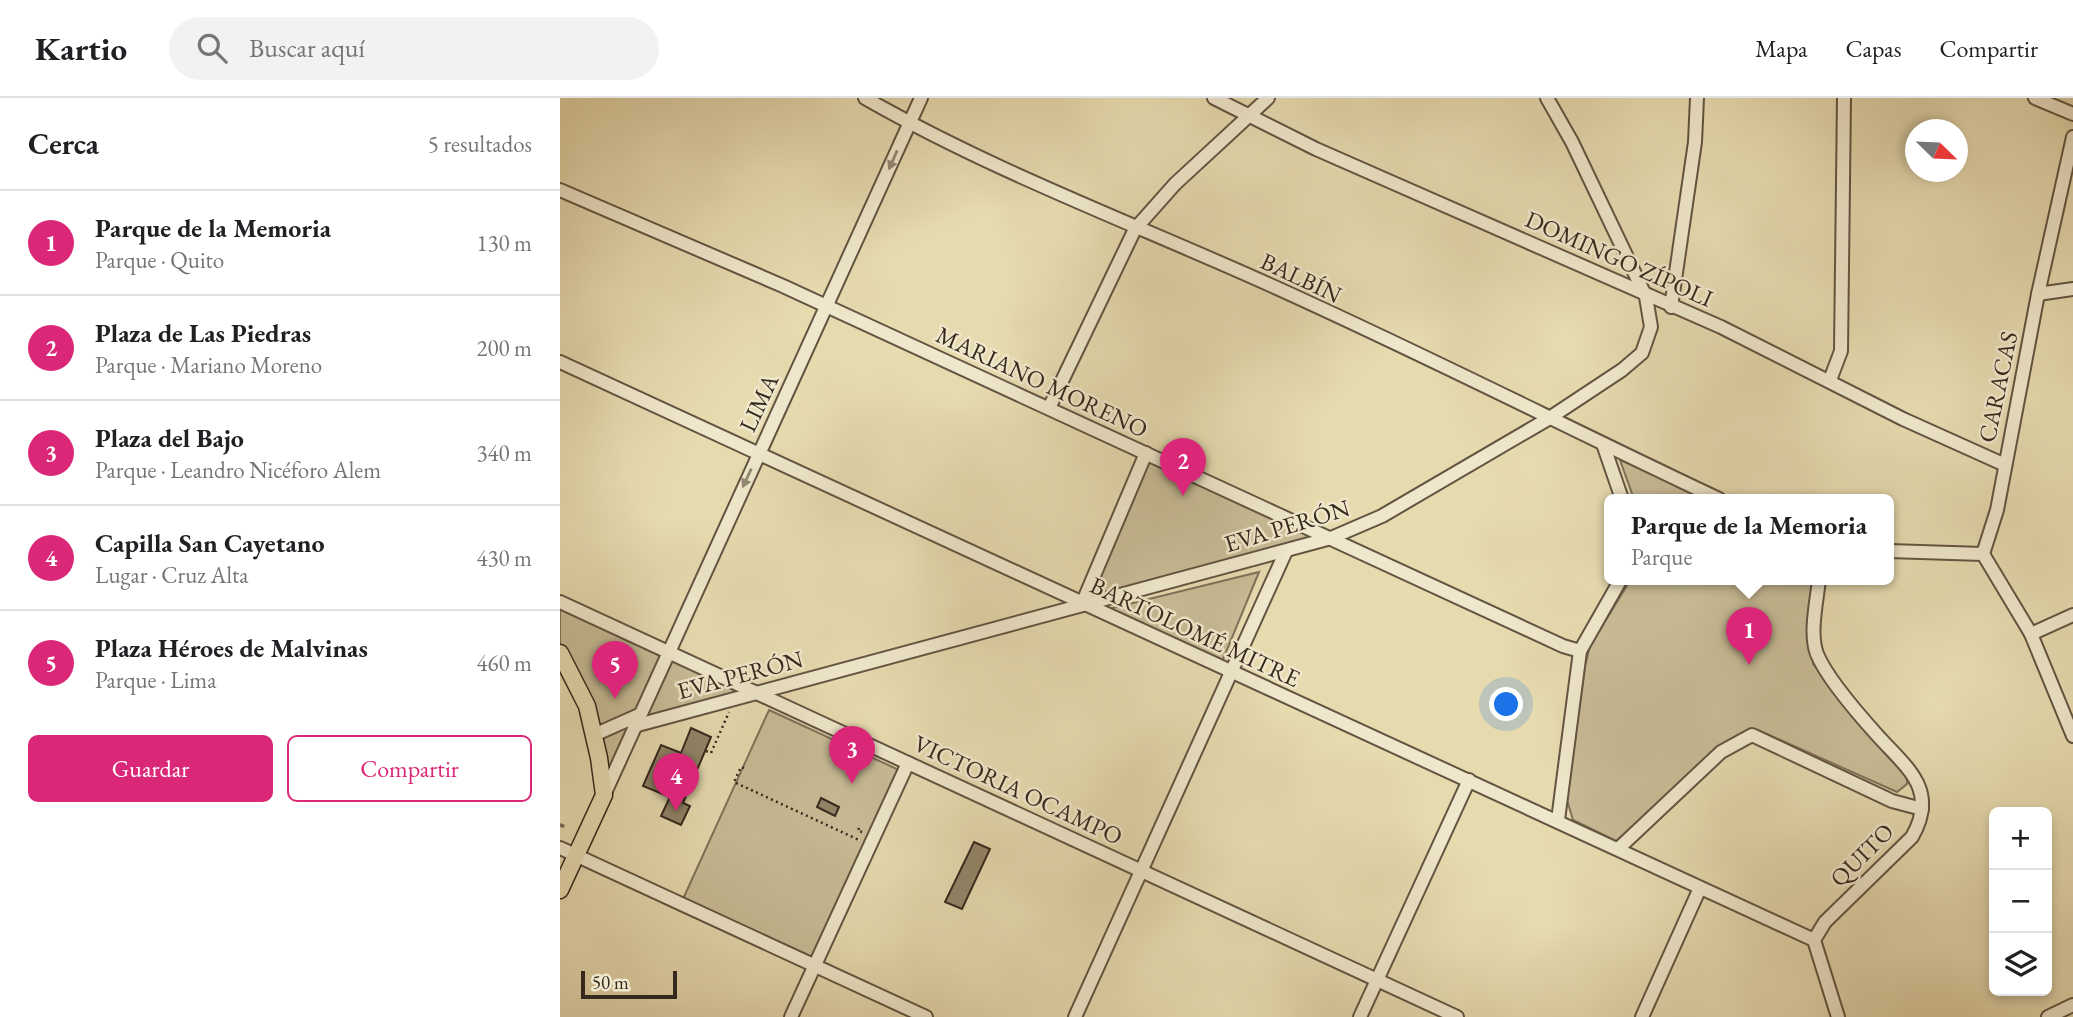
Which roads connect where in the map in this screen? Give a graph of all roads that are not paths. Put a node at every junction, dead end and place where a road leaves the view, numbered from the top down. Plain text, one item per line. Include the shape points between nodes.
1 (865, 98) edge
2 (922, 98) edge
3 (1214, 98) edge
4 (1268, 98) edge
5 (1547, 98) edge
6 (1697, 98) edge
7 (1844, 98) edge
8 (2035, 98) edge
9 (2073, 114) edge
10 (1247, 117) junction
11 (910, 124) junction
12 (2073, 137) edge
13 (560, 190) edge
14 (1135, 229) junction
15 (2073, 289) edge
16 (2038, 294) junction
17 (1647, 297) junction
18 (827, 306) junction
19 (1671, 307) junction
20 (560, 362) edge
21 (1830, 380) junction
22 (1049, 408) junction
23 (1548, 419) junction
24 (1603, 444) junction
25 (759, 453) junction
26 (1146, 453) junction
27 (2003, 464) junction
28 (1620, 494) edge
29 (1708, 494) edge
30 (1331, 538) junction
31 (1286, 551) junction
32 (1894, 551) edge
33 (1983, 554) junction
34 (1618, 585) edge
35 (1818, 585) edge
36 (560, 602) edge
37 (1082, 604) junction
38 (2073, 615) edge
39 (2031, 634) junction
40 (1580, 651) junction
41 (668, 652) junction
42 (560, 653) edge
43 (1233, 673) junction
44 (758, 692) junction
45 (636, 721) junction
46 (594, 735) junction
47 (2073, 736) edge
48 (908, 763) junction
49 (1469, 780) junction
50 (604, 795) junction
51 (1922, 809) junction
52 (1558, 820) junction
53 (560, 848) edge
54 (1618, 849) junction
55 (576, 855) junction
56 (1142, 871) junction
57 (1700, 888) junction
58 (560, 890) edge
59 (1814, 940) junction
60 (815, 966) junction
61 (1377, 980) junction
62 (2073, 1005) edge
63 (791, 1017) edge
64 (926, 1017) edge
65 (1075, 1017) edge
66 (1360, 1017) edge
67 (1457, 1017) edge
68 (1642, 1017) edge
69 (1839, 1017) edge
70 (2048, 1017) edge

1 - 11 street, BALBÍN
2 - 11 street, LIMA
3 - 10 street, DOMINGO ZÍPOLI
4 - 10 street
5 - 17 street, EVA PERÓN
6 - 19 street
7 - 21 street via 1841,351
8 - 9 street
10 - 14 street via 1175,184
10 - 17 street, DOMINGO ZÍPOLI
11 - 14 street, BALBÍN
11 -> 18 street, LIMA
12 - 16 street, CARACAS
13 - 18 street, MARIANO MORENO
14 - 22 street
14 - 23 street, BALBÍN via 1259,280
15 - 16 street
16 - 27 street, CARACAS
17 - 19 street, DOMINGO ZÍPOLI
17 - 23 street, EVA PERÓN via 1651,327 1642,353
18 - 22 street, MARIANO MORENO
18 - 25 street, LIMA
19 - 21 street, DOMINGO ZÍPOLI
20 - 25 street, BARTOLOMÉ MITRE
21 - 27 street, DOMINGO ZÍPOLI
22 - 26 street, MARIANO MORENO
23 - 24 street, BALBÍN
23 - 30 street, EVA PERÓN via 1382,516
24 - 28 street
24 - 29 street, BALBÍN
25 - 37 street, BARTOLOMÉ MITRE
25 -> 41 street, LIMA
26 - 30 street, MARIANO MORENO
26 - 37 street
27 - 33 street, CARACAS via 1997,510
30 - 31 street, EVA PERÓN
30 - 40 street, MARIANO MORENO
31 - 37 street, EVA PERÓN
31 - 43 street
32 - 33 street
33 - 39 street
34 - 40 street
35 - 51 street, QUITO via 1817,655 1879,737 1905,763 1921,792
36 - 41 street, VICTORIA OCAMPO
37 - 43 street, BARTOLOMÉ MITRE
37 - 44 street, EVA PERÓN
38 - 39 street
39 - 47 street
40 - 52 street
41 - 44 street, VICTORIA OCAMPO
41 - 45 street, LIMA
42 - 46 main road via 581,691
43 - 49 street, BARTOLOMÉ MITRE
43 - 56 street
44 - 45 street, EVA PERÓN
44 - 48 street, VICTORIA OCAMPO
45 - 46 street, EVA PERÓN
45 - 50 street, LIMA
46 - 50 main road
48 - 56 street, VICTORIA OCAMPO
48 - 60 street
49 - 52 street, BARTOLOMÉ MITRE
49 - 61 street
50 - 55 main road
51 - 54 street via 1892,801 1752,735 1721,752
51 - 59 street, QUITO via 1912,837 1825,922
52 - 54 street, BARTOLOMÉ MITRE
53 - 55 street
54 - 57 street, BARTOLOMÉ MITRE
55 - 58 main road
55 - 60 street
56 - 61 street, VICTORIA OCAMPO
56 - 65 street
57 - 59 street, BARTOLOMÉ MITRE
57 - 68 street
59 - 69 street
60 - 63 street
60 - 64 street
61 - 66 street
61 - 67 street, VICTORIA OCAMPO
62 - 70 street

